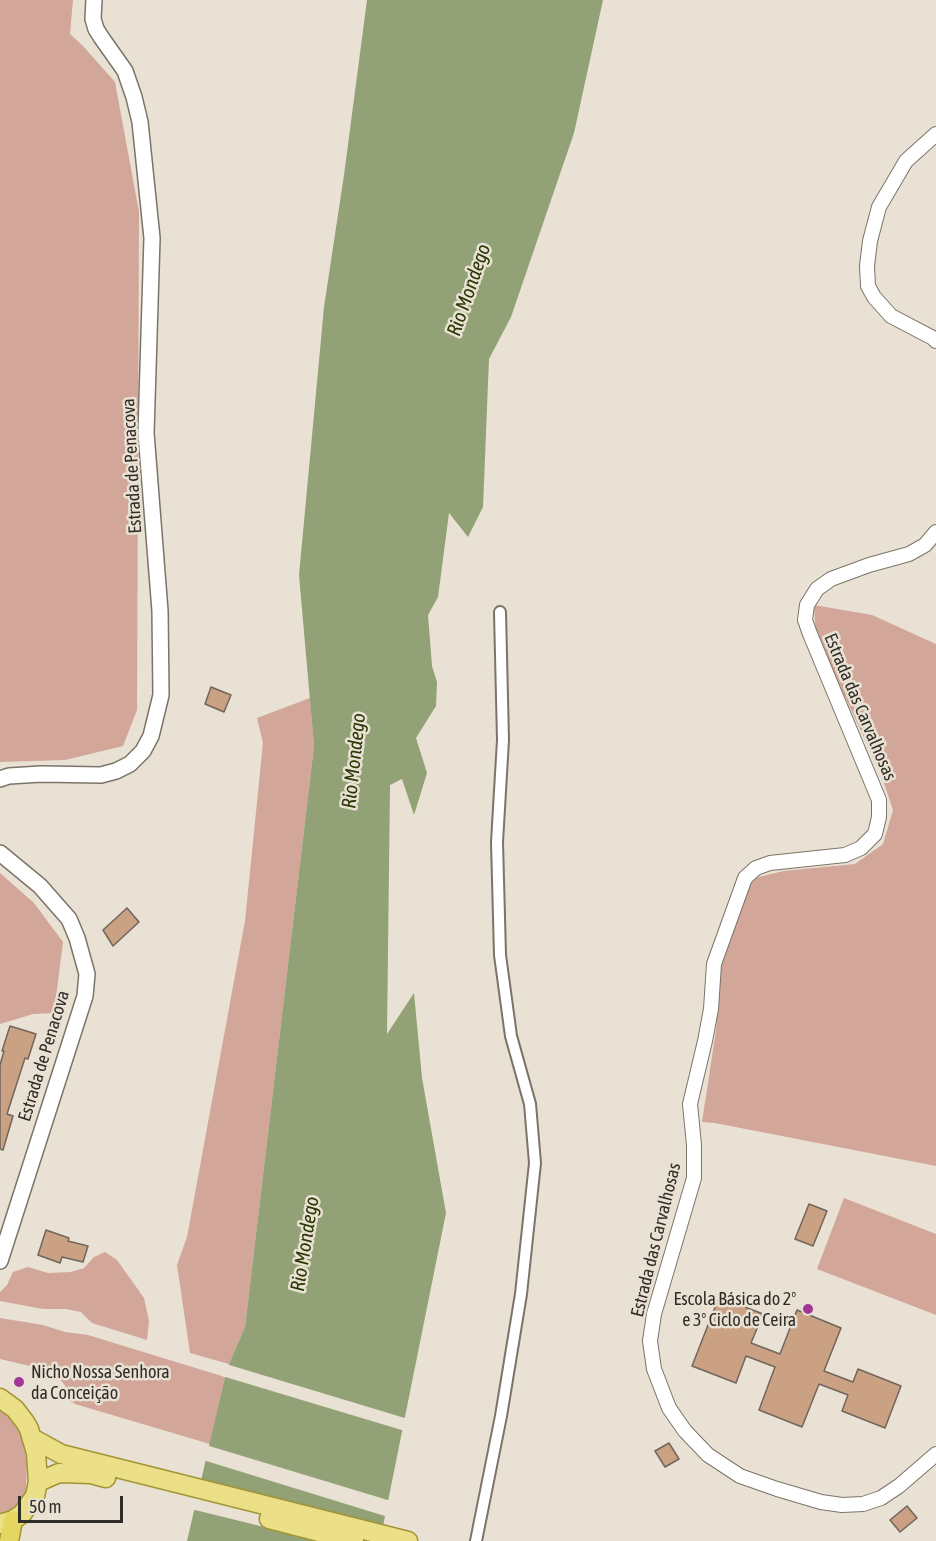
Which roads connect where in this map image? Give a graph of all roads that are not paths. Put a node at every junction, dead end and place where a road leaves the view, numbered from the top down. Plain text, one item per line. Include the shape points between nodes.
1 (94, 0) edge
2 (936, 134) edge
3 (936, 341) edge
4 (936, 532) edge
5 (500, 612) dead end
6 (0, 779) edge
7 (0, 853) edge
8 (0, 1261) edge
9 (0, 1398) edge
10 (32, 1438) junction
11 (936, 1454) edge
12 (92, 1468) junction
13 (38, 1482) junction
14 (6, 1522) edge
15 (9, 1541) edge
16 (354, 1541) edge
17 (408, 1541) edge
18 (476, 1541) edge

1 - 6 main road, Estrada de Penacova via 96,28 125,71 134,97 152,238 146,433 160,610 161,695 151,736 130,764 101,775 41,774
2 - 3 street via 906,161 879,207 867,266 868,286 891,316
4 - 11 street, Estrada das Carvalhosas via 925,545 909,554 831,579 807,605 805,620 879,800 879,817 875,834 861,848 845,855 770,863 756,867 745,878 714,964 711,1009 690,1104 694,1178 654,1314 650,1341 654,1369 669,1408 708,1455 740,1476 821,1502 863,1504 882,1498
5 - 18 street via 500,955 511,1036 530,1104 536,1163 521,1294
7 - 8 main road, Estrada de Penacova via 40,885 69,919 87,974 85,996
9 - 10 main road via 15,1409
10 - 12 main road
10 - 13 main road
12 - 13 main road via 59,1473
12 - 16 main road
12 - 17 main road
13 - 14 main road via 35,1496 22,1514
14 - 15 highway

